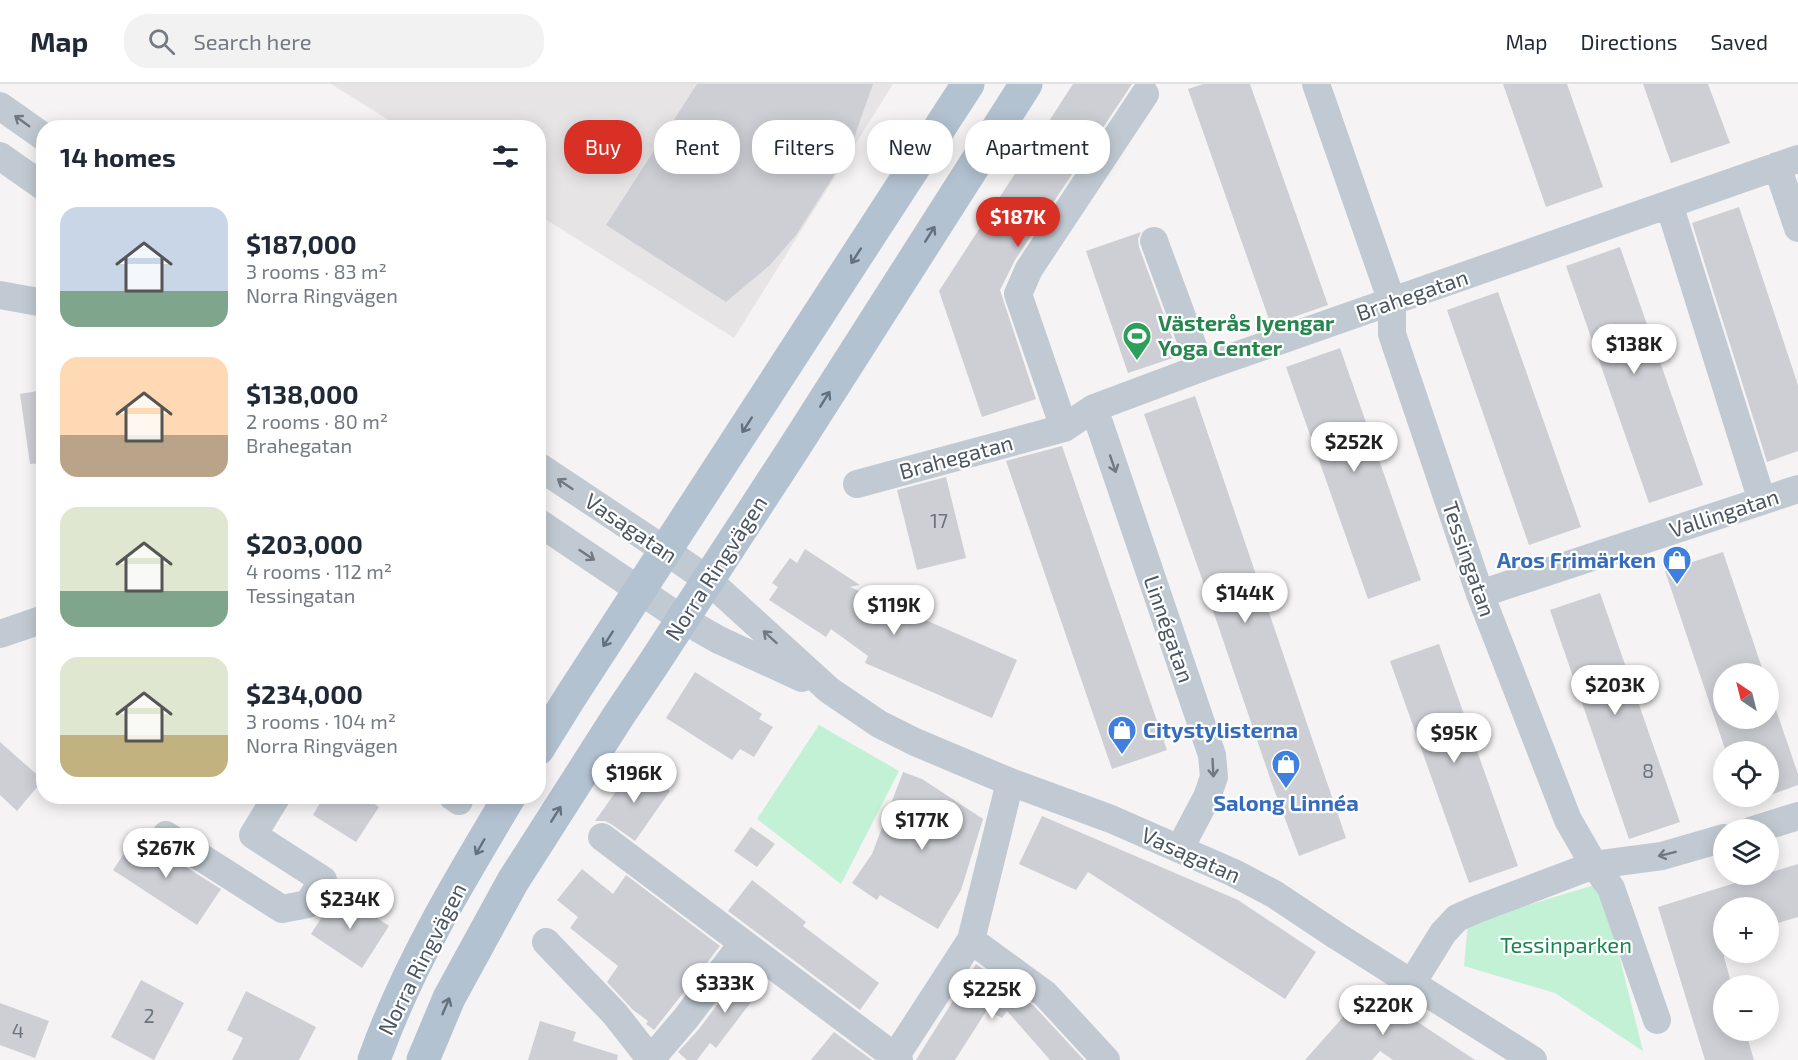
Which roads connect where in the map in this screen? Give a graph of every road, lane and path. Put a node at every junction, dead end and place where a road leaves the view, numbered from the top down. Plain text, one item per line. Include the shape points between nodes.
1 (968, 84) edge
2 (1026, 84) edge
3 (1316, 84) edge
4 (1145, 94) dead end
5 (0, 106) edge
6 (36, 131) edge
7 (0, 156) edge
8 (1788, 162) edge
9 (36, 181) edge
10 (1669, 204) junction
11 (1798, 228) edge
12 (1154, 241) dead end
13 (0, 295) edge
14 (36, 302) edge
15 (1392, 302) junction
16 (1201, 368) junction
17 (1094, 408) junction
18 (1064, 429) junction
19 (546, 471) edge
20 (856, 484) dead end
21 (1798, 489) edge
22 (1762, 501) junction
23 (546, 527) edge
24 (666, 551) junction
25 (708, 580) junction
26 (640, 590) junction
27 (1480, 594) junction
28 (682, 619) junction
29 (36, 622) edge
30 (0, 634) edge
31 (829, 690) junction
32 (546, 736) edge
33 (1010, 782) junction
34 (272, 804) edge
35 (505, 804) edge
36 (1798, 816) edge
37 (1779, 822) edge
38 (166, 834) dead end
39 (602, 837) dead end
40 (1713, 841) edge
41 (1180, 848) junction
42 (1594, 865) junction
43 (971, 940) junction
44 (546, 942) dead end
45 (743, 943) junction
46 (1412, 983) junction
47 (1657, 1020) dead end
48 (897, 1058) edge
49 (374, 1060) edge
50 (423, 1060) edge
51 (651, 1060) edge
52 (1106, 1060) edge
53 (1533, 1060) edge

1 -> 24 main road
25 -> 2 main road, Norra Ringvägen
3 - 15 street, Tessingatan
4 - 18 street via 1029,269 1018,294
6 -> 5 street
7 - 9 street
8 - 10 street, Brahegatan
8 - 11 street
10 - 15 street, Brahegatan
10 - 22 street
12 - 16 street
13 - 14 street
15 - 16 street, Brahegatan
15 - 27 street, Tessingatan via 1392,334
16 - 17 street, Brahegatan
17 - 18 street, Brahegatan
17 -> 41 street, Linnégatan via 1212,755 1214,777
18 - 20 street, Brahegatan
24 -> 19 street, Vasagatan
21 - 22 street, Vallingatan
22 - 27 street, Vallingatan
23 -> 26 street, Vasagatan
24 - 25 street, Vasagatan
24 - 26 main road
25 - 28 main road, Norra Ringvägen
31 -> 25 street, Vasagatan
26 - 28 street, Vasagatan
26 -> 32 main road
27 - 42 street, Tessingatan via 1568,820
28 - 31 street, Vasagatan
50 -> 28 main road, Norra Ringvägen via 449,998 513,881
29 - 30 street
31 - 33 street, Vasagatan via 906,738
33 - 41 street, Vasagatan
33 - 43 street
34 - 38 street via 253,835 323,880 308,904 282,909
35 -> 49 main road, Norra Ringvägen via 405,982
36 - 37 street
39 - 45 street
40 -> 42 street via 1662,856
41 - 46 street, Vasagatan via 1274,894
42 - 46 street via 1457,918
42 - 47 street, Tessingatan via 1611,888
43 - 48 street
43 - 52 street via 1046,994
44 - 51 street via 615,1014
45 - 48 street
45 - 51 street
46 - 53 street, Vasagatan

